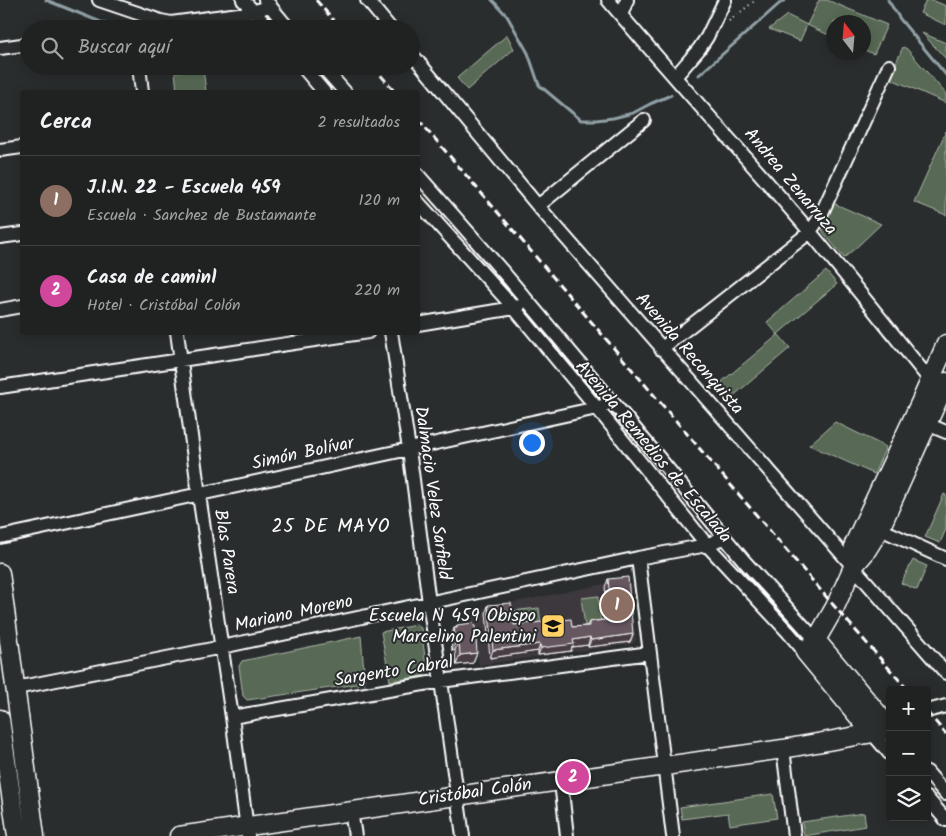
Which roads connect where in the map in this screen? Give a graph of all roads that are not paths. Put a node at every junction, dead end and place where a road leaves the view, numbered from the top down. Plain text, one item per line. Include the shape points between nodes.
1 (99, 0) edge
2 (244, 0) edge
3 (608, 0) edge
4 (627, 0) edge
5 (725, 0) edge
6 (371, 4) edge
7 (269, 5) edge
8 (620, 15) junction
9 (158, 20) edge
10 (262, 20) edge
11 (282, 20) edge
12 (384, 20) edge
13 (20, 45) edge
14 (0, 48) edge
15 (420, 64) edge
16 (889, 66) dead end
17 (140, 75) edge
18 (310, 75) edge
19 (330, 75) edge
20 (675, 77) junction
21 (142, 90) edge
22 (322, 90) edge
23 (343, 90) edge
24 (644, 120) dead end
25 (20, 147) edge
26 (0, 150) edge
27 (420, 177) edge
28 (420, 204) edge
29 (538, 206) junction
30 (810, 232) junction
31 (20, 234) edge
32 (0, 237) edge
33 (528, 302) junction
34 (20, 306) edge
35 (514, 308) junction
36 (0, 310) edge
37 (420, 324) edge
38 (177, 335) edge
39 (349, 335) edge
40 (391, 335) edge
41 (946, 344) edge
42 (661, 349) junction
43 (181, 361) junction
44 (940, 383) edge
45 (0, 387) edge
46 (612, 402) junction
47 (597, 408) junction
48 (928, 424) junction
49 (946, 432) edge
50 (409, 450) junction
51 (200, 495) junction
52 (872, 526) junction
53 (0, 537) edge
54 (724, 537) junction
55 (707, 545) junction
56 (638, 558) junction
57 (946, 559) edge
58 (853, 567) junction
59 (0, 573) edge
60 (429, 603) junction
61 (810, 646) junction
62 (222, 647) junction
63 (650, 653) junction
64 (946, 673) edge
65 (441, 681) junction
66 (16, 688) junction
67 (946, 706) edge
68 (931, 710) edge
69 (232, 716) junction
70 (0, 719) edge
71 (886, 725) edge
72 (886, 730) edge
73 (872, 733) junction
74 (783, 749) junction
75 (886, 749) edge
76 (664, 766) junction
77 (930, 776) edge
78 (561, 782) junction
79 (5, 790) edge
80 (946, 794) edge
81 (457, 795) junction
82 (931, 803) edge
83 (351, 811) junction
84 (946, 820) edge
85 (247, 832) edge
86 (17, 836) edge
87 (35, 836) edge
88 (179, 836) edge
89 (355, 836) edge
90 (463, 836) edge
91 (567, 836) edge
92 (673, 836) edge
93 (794, 836) edge

1 - 9 street
2 - 10 street
3 - 8 street, Andrea Zenarruza
4 - 8 street
5 - 20 street via 707,37
6 - 12 street
7 - 10 street
7 - 11 street
8 - 20 street, Andrea Zenarruza
13 - 14 street
15 - 29 street, Avenida Reconquista
16 - 30 street via 820,217
17 - 21 street
18 - 22 street
19 - 23 street
20 - 30 street, Andrea Zenarruza
24 - 29 street
25 - 26 street
27 - 33 street, Avenida Remedios de Escalada
28 - 35 street, Avenida Remedios de Escalada
29 - 42 street, Avenida Reconquista
30 - 42 street
30 - 44 street, Andrea Zenarruza
31 - 32 street
33 - 35 street
33 - 46 street, Avenida Remedios de Escalada
34 - 36 street
35 - 37 street
35 - 47 street, Avenida Remedios de Escalada
38 - 43 street, Blas Parera
39 - 43 street
40 - 50 street, Dalmacio Velez Sarfield
41 - 44 street
42 - 58 street, Avenida Reconquista
43 - 45 street
43 - 51 street, Blas Parera
44 - 48 street
44 - 52 street
46 - 47 street, Simón Bolívar
46 - 54 street, Avenida Remedios de Escalada
47 - 50 street, Simón Bolívar
47 - 55 street, Avenida Remedios de Escalada
48 - 49 street
48 - 52 street
50 - 51 street, Simón Bolívar
50 - 60 street, Dalmacio Velez Sarfield
51 - 53 street, Simón Bolívar
51 - 62 street, Blas Parera
52 - 57 street
52 - 58 street via 866,553
54 - 55 street, Mariano Moreno
54 - 61 street, Avenida Remedios de Escalada
55 - 56 street, Mariano Moreno
55 - 61 street, Avenida Remedios de Escalada via 788,632
56 - 60 street, Mariano Moreno
56 - 63 street
58 - 61 street via 835,607
58 - 64 street, Avenida Reconquista
59 - 66 street
60 - 62 street, Mariano Moreno
60 - 65 street, Dalmacio Velez Sarfield
61 - 71 street, Avenida Remedios de Escalada
61 - 73 street, Avenida Remedios de Escalada
62 - 66 street, Mariano Moreno
62 - 69 street, Blas Parera
63 - 65 street, Sargento Cabral
63 - 76 street
65 - 69 street, Sargento Cabral
65 - 81 street, Dalmacio Velez Sarfield
66 - 87 street
67 - 68 street
69 - 85 street, Blas Parera
70 - 79 street
72 - 73 street, Cristóbal Colón
73 - 74 street, Cristóbal Colón
73 - 75 street, Avenida Remedios de Escalada
74 - 76 street, Cristóbal Colón
74 - 93 street
76 - 78 street, Cristóbal Colón
76 - 92 street
77 - 80 street
78 - 81 street, Cristóbal Colón
78 - 91 street
79 - 86 street
81 - 83 street, Cristóbal Colón
81 - 90 street, Dalmacio Velez Sarfield
82 - 84 street
83 - 85 street, Cristóbal Colón
83 - 89 street
85 - 88 street, Cristóbal Colón

